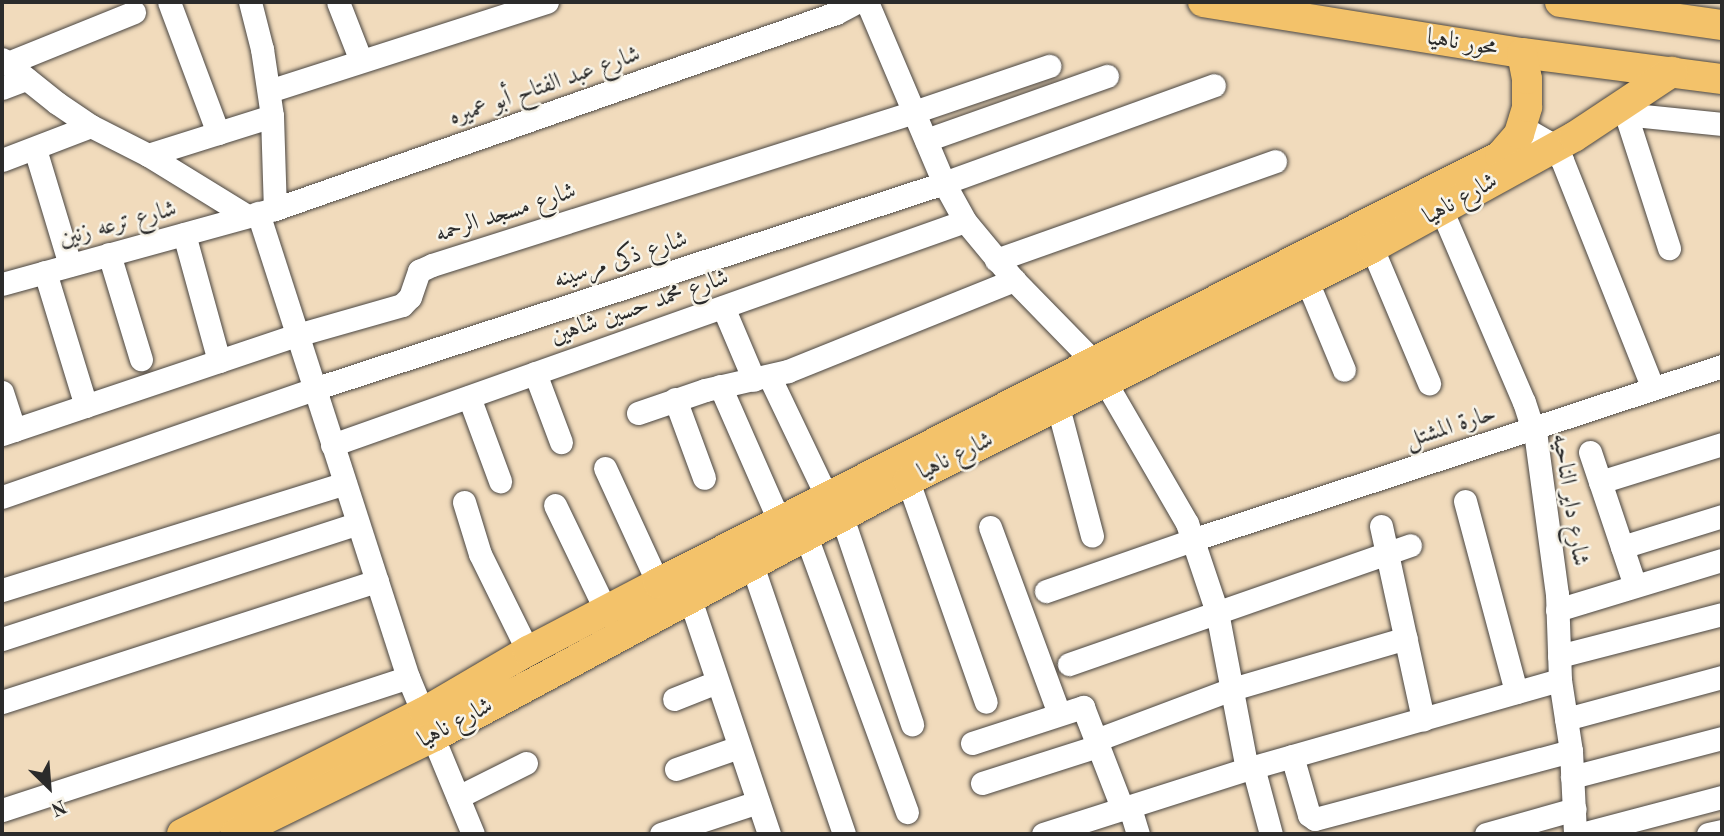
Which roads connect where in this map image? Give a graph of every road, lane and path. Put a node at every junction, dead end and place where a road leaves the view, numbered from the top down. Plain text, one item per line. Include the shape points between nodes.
1 (169, 2) edge
2 (250, 2) edge
3 (338, 2) edge
4 (547, 2) edge
5 (857, 2) edge
6 (867, 2) edge
7 (1203, 2) edge
8 (1560, 2) edge
9 (1629, 7) edge
10 (134, 12) dead end
11 (1722, 25) edge
12 (1521, 53) junction
13 (5, 61) edge
14 (361, 61) junction
15 (1049, 66) dead end
16 (1672, 72) junction
17 (1107, 76) dead end
18 (26, 79) junction
19 (1722, 79) edge
20 (1213, 85) dead end
21 (2, 88) edge
22 (269, 91) junction
23 (914, 112) junction
24 (1619, 114) junction
25 (272, 116) junction
26 (1722, 124) edge
27 (91, 126) junction
28 (1522, 127) junction
29 (218, 133) junction
30 (926, 140) junction
31 (1555, 148) junction
32 (36, 149) junction
33 (148, 155) junction
34 (2, 160) edge
35 (1275, 161) dead end
36 (944, 183) junction
37 (1437, 201) junction
38 (260, 213) junction
39 (965, 221) junction
40 (184, 234) junction
41 (1372, 248) junction
42 (1669, 248) dead end
43 (109, 254) junction
44 (996, 260) junction
45 (70, 265) junction
46 (45, 272) junction
47 (1014, 280) junction
48 (1307, 281) junction
49 (2, 284) edge
50 (723, 307) junction
51 (297, 335) junction
52 (141, 359) dead end
53 (219, 362) junction
54 (1722, 366) edge
55 (1344, 370) dead end
56 (1100, 372) junction
57 (536, 373) junction
58 (762, 378) junction
59 (1429, 383) dead end
60 (720, 386) junction
61 (314, 389) junction
62 (1653, 389) junction
63 (2, 392) edge
64 (469, 397) junction
65 (676, 399) junction
66 (86, 406) junction
67 (1058, 407) junction
68 (638, 413) dead end
69 (1533, 429) junction
70 (8, 432) edge
71 (562, 442) dead end
72 (1722, 444) edge
73 (332, 445) junction
74 (1590, 452) dead end
75 (605, 468) dead end
76 (704, 478) dead end
77 (500, 481) dead end
78 (908, 481) junction
79 (1600, 482) junction
80 (345, 483) junction
81 (2, 497) edge
82 (1465, 501) dead end
83 (464, 502) dead end
84 (555, 505) dead end
85 (834, 507) junction
86 (1722, 516) edge
87 (358, 523) junction
88 (1381, 526) dead end
89 (990, 527) dead end
90 (793, 530) junction
91 (1092, 536) dead end
92 (1195, 539) junction
93 (1410, 545) dead end
94 (1622, 547) junction
95 (1387, 554) junction
96 (1722, 560) edge
97 (752, 565) junction
98 (377, 581) junction
99 (658, 583) junction
100 (1635, 586) junction
101 (2, 590) edge
102 (1046, 591) dead end
103 (690, 599) junction
104 (1557, 610) junction
105 (606, 611) junction
106 (1217, 612) junction
107 (1722, 614) edge
108 (1406, 638) junction
109 (2, 639) edge
110 (528, 651) junction
111 (1559, 656) junction
112 (1069, 664) dead end
113 (408, 677) junction
114 (1722, 677) edge
115 (1560, 680) junction
116 (717, 682) junction
117 (1232, 689) junction
118 (1516, 692) junction
119 (674, 699) dead end
120 (2, 702) edge
121 (986, 702) dead end
122 (1059, 714) junction
123 (1423, 719) junction
124 (1566, 719) junction
125 (429, 724) junction
126 (912, 724) dead end
127 (1722, 738) edge
128 (972, 743) dead end
129 (1097, 743) junction
130 (739, 747) junction
131 (1571, 751) junction
132 (1292, 756) junction
133 (526, 763) dead end
134 (1250, 768) junction
135 (676, 769) dead end
136 (1572, 777) junction
137 (982, 783) dead end
138 (458, 797) junction
139 (1722, 797) edge
140 (758, 802) junction
141 (1126, 809) junction
142 (1575, 809) junction
143 (2, 810) edge
144 (907, 812) dead end
145 (1722, 831) edge
146 (182, 834) edge
147 (235, 834) edge
148 (473, 834) edge
149 (661, 834) edge
150 (769, 834) edge
151 (844, 834) edge
152 (1043, 834) edge
153 (1138, 834) edge
154 (1271, 834) edge
155 (1486, 834) edge
156 (1575, 834) edge
157 (1581, 834) edge
158 (1708, 834) edge

1 - 29 street
2 - 22 street
3 - 14 street
4 - 14 street
5 - 38 street, شارع عبد الفتاح أبو عميره
6 - 23 street
7 - 12 main road, محور ناهيا
8 - 9 main road
9 - 11 main road
10 - 13 street
12 - 16 main road, محور ناهيا
12 - 28 main road, شارع ناهيا via 1528,93
13 - 18 street
14 - 22 street
15 - 23 street, شارع مسجد الرحمه
16 - 19 main road, محور ناهيا
16 - 24 main road, شارع ناهيا
17 - 30 street
18 - 21 street
18 - 27 street
20 - 36 street, شارع ذكى مرسينه
22 - 25 street
23 - 30 street
23 - 51 street, شارع مسجد الرحمه via 432,265 419,271 410,297 402,304
24 - 26 street
24 - 31 main road, شارع ناهيا
24 - 42 street
25 - 29 street
25 - 38 street
27 - 32 street
27 - 33 street
28 - 31 street
28 - 37 main road, شارع ناهيا via 1500,156
29 - 33 street
30 - 36 street
31 - 37 main road, شارع ناهيا
31 - 62 street
32 - 34 street
32 - 45 street
33 - 38 street
35 - 44 street
36 - 39 street
36 - 61 street, شارع ذكى مرسينه
37 - 41 main road, شارع ناهيا
37 - 56 main road, شارع ناهيا
37 - 69 street, شارع داير الناحيه
38 - 40 street, شارع ترعه زنين
38 - 51 street
39 - 44 street
39 - 50 street, شارع محمد حسين شاهين
40 - 43 street, شارع ترعه زنين
40 - 53 street
41 - 48 main road, شارع ناهيا
41 - 59 street
43 - 45 street, شارع ترعه زنين
43 - 52 street
44 - 47 street
45 - 46 street, شارع ترعه زنين
46 - 49 street, شارع ترعه زنين
46 - 66 street
47 - 56 street
47 - 58 street
48 - 55 street
48 - 56 main road, شارع ناهيا
50 - 57 street, شارع محمد حسين شاهين
50 - 58 street
51 - 53 street, شارع مسجد الرحمه
51 - 61 street
53 - 66 street, شارع مسجد الرحمه
54 - 62 street, حارة المشتل
56 - 67 main road, شارع ناهيا
56 - 85 main road, شارع ناهيا
56 - 92 street
57 - 64 street, شارع محمد حسين شاهين
57 - 71 street
58 - 60 street
58 - 85 street
60 - 65 street
60 - 90 street
61 - 73 street
61 - 81 street, شارع ذكى مرسينه
62 - 69 street, حارة المشتل
63 - 70 street, شارع مسجد الرحمه
64 - 73 street, شارع محمد حسين شاهين
64 - 77 street
65 - 68 street
65 - 76 street
66 - 70 street, شارع مسجد الرحمه
67 - 78 main road, شارع ناهيا
67 - 91 street
69 - 92 street, حارة المشتل
69 - 104 street, شارع داير الناحيه
72 - 79 street
73 - 80 street
74 - 79 street
75 - 99 street
78 - 85 main road, شارع ناهيا
78 - 121 street
79 - 94 street
80 - 87 street
80 - 101 street
82 - 118 street
83 - 110 street via 480,554
84 - 105 street
85 - 90 main road, شارع ناهيا
85 - 126 street
86 - 94 street
87 - 98 street
87 - 109 street
88 - 95 street
89 - 122 street
90 - 97 main road, شارع ناهيا
90 - 99 main road, شارع ناهيا
90 - 144 street
92 - 102 street, حارة المشتل
92 - 106 street
93 - 95 street
94 - 100 street
95 - 106 street
95 - 108 street
96 - 100 street
97 - 103 main road, شارع ناهيا
97 - 151 street
98 - 113 street
98 - 120 street
99 - 105 main road, شارع ناهيا
100 - 104 street
103 - 116 street
103 - 125 main road, شارع ناهيا
104 - 111 street, شارع داير الناحيه
105 - 110 main road, شارع ناهيا
106 - 112 street
106 - 117 street
107 - 111 street
108 - 117 street
108 - 123 street
110 - 125 main road, شارع ناهيا
111 - 115 street, شارع داير الناحيه
113 - 125 street
113 - 143 street
114 - 124 street
115 - 118 street
115 - 124 street, شارع داير الناحيه
116 - 119 street
116 - 130 street
117 - 129 street
117 - 134 street
118 - 123 street
122 - 128 street
122 - 129 street via 1084,708
123 - 132 street
124 - 131 street, شارع داير الناحيه
125 - 138 street
125 - 146 main road, شارع ناهيا
125 - 147 main road, شارع ناهيا
127 - 136 street
129 - 137 street
129 - 141 street
130 - 135 street
130 - 140 street
131 - 132 street via 1315,819 1309,815
131 - 136 street, شارع داير الناحيه
132 - 134 street
133 - 138 street
134 - 141 street
134 - 154 street
136 - 142 street, شارع داير الناحيه
138 - 148 street
139 - 157 street
140 - 149 street
140 - 150 street
141 - 152 street
141 - 153 street
142 - 155 street
142 - 156 street, شارع داير الناحيه
145 - 158 street

